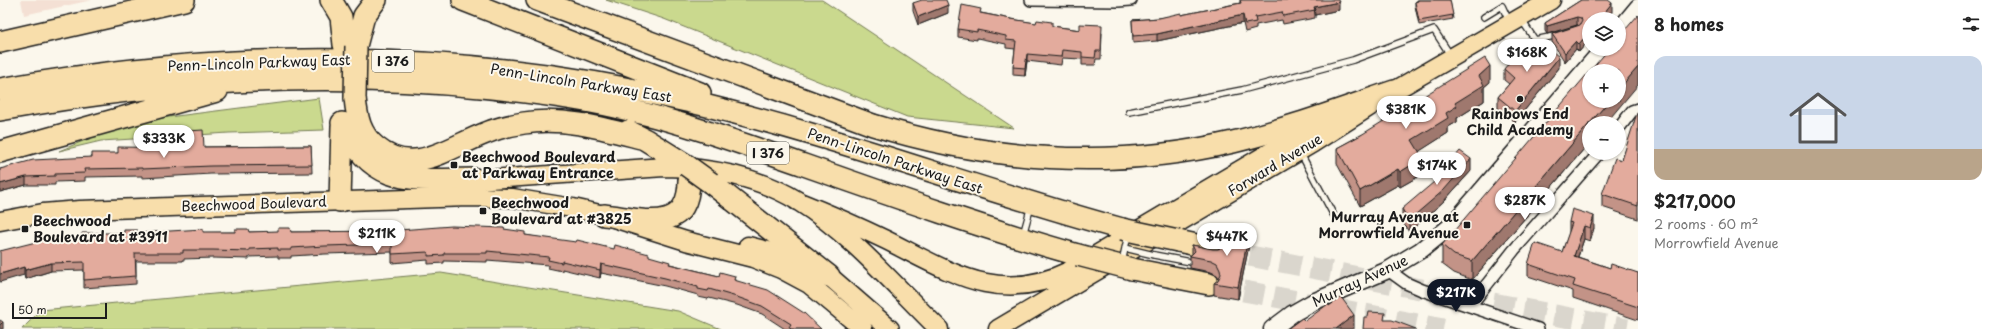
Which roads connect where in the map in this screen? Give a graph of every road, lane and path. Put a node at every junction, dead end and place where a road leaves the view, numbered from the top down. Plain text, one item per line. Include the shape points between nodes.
1 (184, 0) edge
2 (331, 0) edge
3 (376, 0) edge
4 (464, 0) edge
5 (537, 0) edge
6 (1034, 0) edge
7 (1130, 0) edge
8 (1551, 0) edge
9 (1638, 7) edge
10 (1484, 17) dead end
11 (1516, 22) junction
12 (1626, 22) edge
13 (1564, 33) edge
14 (0, 42) edge
15 (350, 45) junction
16 (1597, 56) edge
17 (1452, 58) junction
18 (281, 79) junction
19 (0, 89) edge
20 (508, 90) junction
21 (1394, 91) junction
22 (349, 98) junction
23 (1638, 109) edge
24 (0, 110) edge
25 (1129, 112) dead end
26 (1626, 119) edge
27 (342, 124) junction
28 (782, 125) junction
29 (644, 139) junction
30 (0, 152) edge
31 (1299, 152) junction
32 (1593, 160) edge
33 (687, 173) junction
34 (475, 179) junction
35 (797, 200) junction
36 (340, 201) junction
37 (1032, 204) junction
38 (1333, 214) dead end
39 (604, 215) junction
40 (0, 221) edge
41 (1022, 239) junction
42 (686, 241) junction
43 (1126, 249) junction
44 (1215, 249) tunnel mouth
45 (1191, 262) edge
46 (1388, 270) junction
47 (829, 276) junction
48 (1208, 284) tunnel mouth
49 (1470, 306) junction
50 (863, 329) edge
51 (890, 329) edge
52 (939, 329) edge
53 (998, 329) edge
54 (1272, 329) edge
55 (1538, 329) edge

1 - 14 highway
2 - 15 highway via 341,17
3 - 15 highway via 364,16
4 - 28 highway
5 - 21 highway via 872,125 933,142 1009,155 1095,159 1151,156 1199,149 1263,134
6 - 7 street
8 - 11 main road, Forward Avenue
9 - 12 main road
10 - 11 lane via 1502,6
11 - 13 lane via 1535,40
11 - 17 main road, Forward Avenue
15 - 22 highway, bridge
16 - 46 main road, Murray Avenue via 1452,224 1421,250
17 - 21 main road, Forward Avenue
17 - 25 lane via 1434,30 1353,60 1256,86
18 - 20 highway, Penn-Lincoln Parkway East / I 376 via 372,80
18 - 24 highway, Penn-Lincoln Parkway East / I 376 via 144,88
18 - 30 highway via 217,91
19 - 28 highway, Penn-Lincoln Parkway East / I 376 via 96,74 188,64 281,59 373,60 465,65 587,81 694,102
20 - 29 highway via 574,110
20 - 41 highway, Penn-Lincoln Parkway East / I 376 via 599,104 681,124
21 - 31 main road, Forward Avenue
21 - 35 main road via 1306,131 1069,271 1035,283 1002,286 970,280
22 - 27 highway
22 - 29 highway via 365,136 379,150 405,160 432,157 487,132 537,121 574,123
23 - 26 street via 1632,111
27 - 34 highway via 356,149 365,159 393,176 413,180
27 - 36 highway
28 - 37 highway, Penn-Lincoln Parkway East / I 376
29 - 33 highway
31 - 38 lane
31 - 53 main road, Forward Avenue
32 - 49 street via 1514,250
33 - 39 highway via 686,204 677,215 655,221
33 - 47 highway, bridge via 711,184
34 - 35 main road, Beechwood Boulevard via 681,167 748,180
34 - 36 main road, Beechwood Boulevard
35 - 52 main road, Beechwood Boulevard via 844,236
36 - 39 main road, Beechwood Boulevard via 492,197 533,200
36 - 40 main road, Beechwood Boulevard via 80,210 43,213
37 - 41 lane
37 - 43 highway, Penn-Lincoln Parkway East / I 376
39 - 42 main road, Beechwood Boulevard
41 - 43 highway, Penn-Lincoln Parkway East / I 376, bridge via 1078,255
42 - 47 main road via 749,246 774,251
42 - 50 main road, Beechwood Boulevard via 753,258 781,269 821,292
43 - 44 highway, Penn-Lincoln Parkway East / I 376, bridge via 1178,241
43 - 45 lane, bridge
43 - 48 highway, Penn-Lincoln Parkway East / I 376
46 - 49 street via 1406,284
46 - 54 main road, Murray Avenue via 1313,302
47 - 51 main road
49 - 55 street

